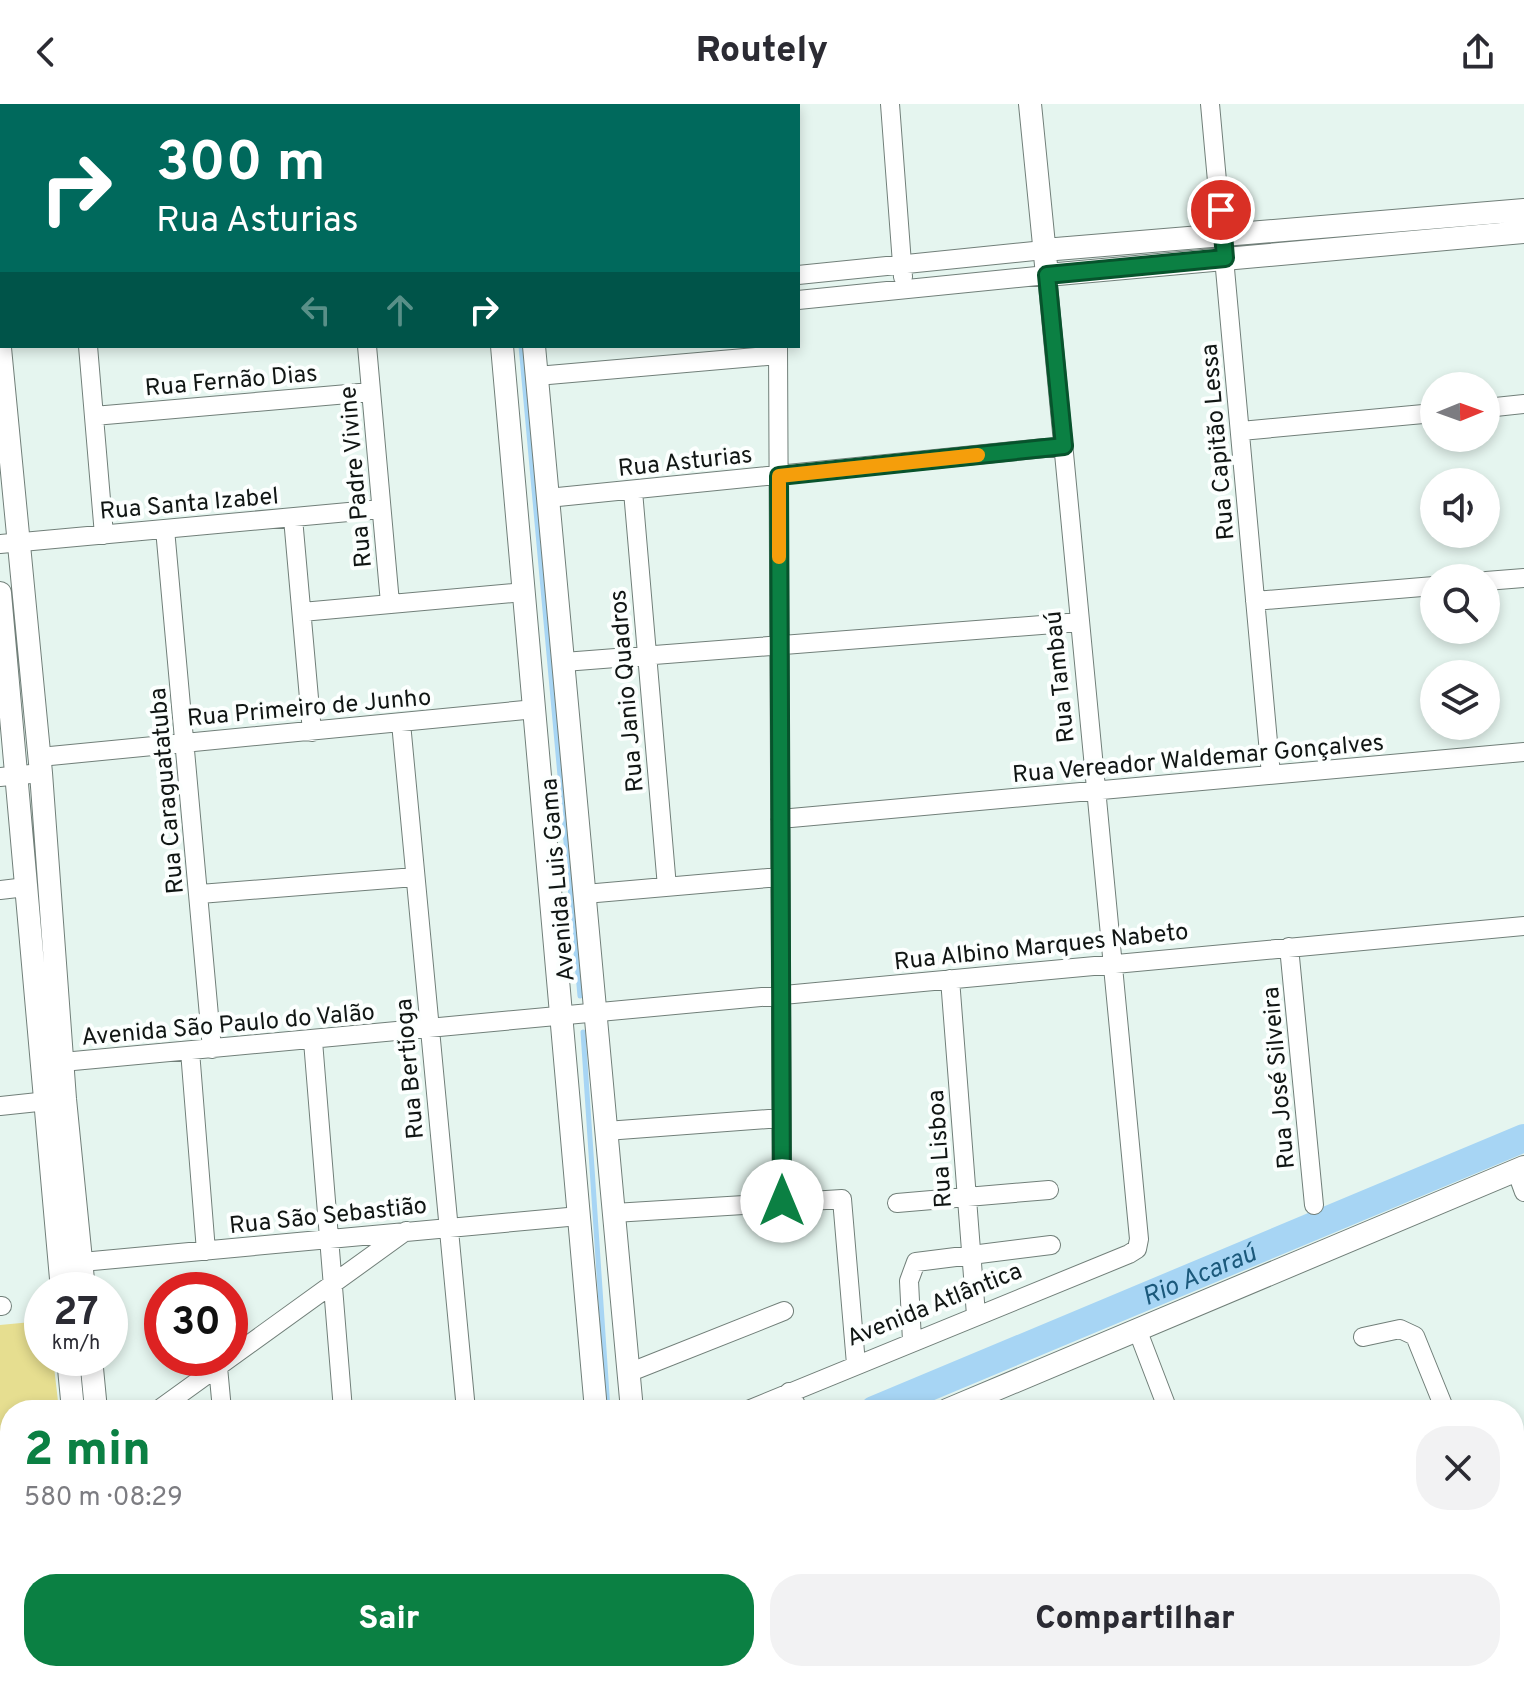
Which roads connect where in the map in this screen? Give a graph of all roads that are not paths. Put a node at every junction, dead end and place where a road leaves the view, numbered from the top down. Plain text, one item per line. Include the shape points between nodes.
1 (890, 104) edge
2 (1030, 104) edge
3 (1210, 104) edge
4 (1524, 210) edge
5 (1524, 232) edge
6 (1224, 247) junction
7 (1044, 250) junction
8 (903, 265) junction
9 (800, 275) edge
10 (1047, 275) junction
11 (904, 288) junction
12 (800, 300) edge
13 (0, 348) edge
14 (88, 348) edge
15 (367, 348) edge
16 (502, 348) edge
17 (534, 348) edge
18 (778, 350) edge
19 (673, 355) edge
20 (537, 376) junction
21 (371, 392) junction
22 (1524, 404) edge
23 (1500, 407) edge
24 (1420, 414) edge
25 (94, 416) junction
26 (1241, 431) junction
27 (1064, 446) junction
28 (779, 476) junction
29 (633, 491) junction
30 (548, 498) junction
31 (381, 509) junction
32 (293, 518) junction
33 (165, 529) junction
34 (104, 535) junction
35 (9, 544) edge
36 (1524, 578) edge
37 (1500, 580) edge
38 (1420, 587) edge
39 (524, 592) junction
40 (0, 593) edge
41 (1255, 601) junction
42 (390, 603) junction
43 (302, 612) junction
44 (1080, 622) junction
45 (779, 644) junction
46 (647, 655) junction
47 (3, 661) edge
48 (564, 662) junction
49 (535, 709) junction
50 (401, 723) junction
51 (312, 732) junction
52 (185, 743) junction
53 (1524, 752) edge
54 (41, 765) junction
55 (1271, 775) junction
56 (8, 776) edge
57 (1097, 793) junction
58 (780, 819) junction
59 (415, 877) junction
60 (780, 877) junction
61 (26, 887) junction
62 (667, 887) junction
63 (0, 890) edge
64 (200, 894) junction
65 (585, 894) junction
66 (1524, 926) edge
67 (1289, 947) junction
68 (1114, 963) junction
69 (950, 979) junction
70 (781, 996) junction
71 (596, 1015) junction
72 (563, 1018) junction
73 (430, 1030) junction
74 (313, 1041) junction
75 (212, 1049) junction
76 (190, 1051) junction
77 (52, 1063) junction
78 (54, 1100) junction
79 (0, 1106) edge
80 (781, 1118) junction
81 (606, 1131) junction
82 (1520, 1169) edge
83 (1049, 1190) dead end
84 (1524, 1192) edge
85 (967, 1197) junction
86 (782, 1201) junction
87 (897, 1203) dead end
88 (1314, 1205) dead end
89 (614, 1213) junction
90 (579, 1216) junction
91 (448, 1227) junction
92 (407, 1230) junction
93 (329, 1239) junction
94 (1051, 1245) dead end
95 (1138, 1246) joint
96 (206, 1251) junction
97 (971, 1253) junction
98 (82, 1262) junction
99 (61, 1272) edge
100 (83, 1272) edge
101 (333, 1284) junction
102 (784, 1311) dead end
103 (976, 1315) junction
104 (1137, 1329) junction
105 (1363, 1337) dead end
106 (912, 1341) junction
107 (248, 1345) edge
108 (856, 1364) junction
109 (628, 1373) junction
110 (70, 1376) edge
111 (93, 1376) edge
112 (205, 1376) edge
113 (219, 1376) edge
114 (72, 1400) edge
115 (95, 1400) edge
116 (172, 1400) edge
117 (221, 1400) edge
118 (342, 1400) edge
119 (465, 1400) edge
120 (595, 1400) edge
121 (631, 1400) edge
122 (800, 1400) edge
123 (984, 1400) edge
124 (1164, 1400) edge
125 (1441, 1400) edge

1 - 8 street
2 - 7 street, Rua Tambaú
3 - 6 street, Rua Capitão Lessa
4 - 6 street
5 - 6 street
6 - 7 street
6 - 10 street
6 - 26 street, Rua Capitão Lessa
7 - 8 street
7 - 10 street, Rua Tambaú
8 - 9 street
8 - 11 street
10 - 11 street
10 - 27 street, Rua Tambaú
11 - 12 street
13 - 35 street
14 - 25 street
15 - 21 street, Rua Padre Vivine
16 - 39 street, Avenida Luis Gama
17 - 20 street, Avenida Luis Gama
18 - 19 street
18 - 28 street
19 - 20 street
20 - 30 street, Avenida Luis Gama
21 - 25 street, Rua Fernão Dias
21 - 31 street, Rua Padre Vivine
22 - 23 street
24 - 26 street
25 - 34 street
26 - 41 street, Rua Capitão Lessa
27 - 28 street, Rua Asturias
27 - 44 street, Rua Tambaú
28 - 29 street, Rua Asturias
28 - 45 street
29 - 30 street, Rua Asturias
29 - 46 street, Rua Janio Quadros
30 - 48 street, Avenida Luis Gama
31 - 32 street, Rua Santa Izabel
31 - 42 street, Rua Padre Vivine
32 - 33 street, Rua Santa Izabel
32 - 43 street
33 - 34 street, Rua Santa Izabel
33 - 52 street, Rua Caraguatatuba
34 - 35 street, Rua Santa Izabel
35 - 54 street
36 - 37 street
38 - 41 street
39 - 42 street
39 - 49 street, Avenida Luis Gama
40 - 47 street
41 - 55 street, Rua Capitão Lessa
42 - 43 street
43 - 51 street
44 - 45 street
44 - 57 street, Rua Tambaú
45 - 46 street
45 - 58 street
46 - 48 street
46 - 62 street, Rua Janio Quadros
47 - 56 street
48 - 65 street, Avenida Luis Gama
49 - 50 street, Rua Primeiro de Junho
49 - 72 street, Avenida Luis Gama
50 - 51 street, Rua Primeiro de Junho
50 - 59 street, Rua Bertioga
51 - 52 street, Rua Primeiro de Junho
52 - 54 street, Rua Primeiro de Junho
52 - 64 street, Rua Caraguatatuba
53 - 55 street, Rua Vereador Waldemar Gonçalves
54 - 56 street, Rua Primeiro de Junho
54 - 77 street
55 - 57 street, Rua Vereador Waldemar Gonçalves
56 - 61 street
57 - 58 street, Rua Vereador Waldemar Gonçalves
57 - 68 street, Rua Tambaú
58 - 60 street
59 - 64 street
59 - 73 street, Rua Bertioga
60 - 62 street
60 - 70 street
61 - 63 street
61 - 77 street
62 - 65 street
64 - 75 street, Rua Caraguatatuba
65 - 71 street, Avenida Luis Gama
66 - 67 street, Rua Albino Marques Nabeto
67 - 68 street, Rua Albino Marques Nabeto
67 - 88 street, Rua José Silveira
68 - 69 street, Rua Albino Marques Nabeto
68 - 95 street, Rua Tambaú
69 - 70 street, Rua Albino Marques Nabeto
69 - 85 street, Rua Lisboa
70 - 71 street, Rua Albino Marques Nabeto
70 - 80 street
71 - 72 street, Rua Albino Marques Nabeto
71 - 81 street, Avenida Luis Gama
72 - 73 street, Avenida São Paulo do Valão
72 - 90 street, Avenida Luis Gama
73 - 74 street, Avenida São Paulo do Valão
73 - 91 street, Rua Bertioga
74 - 75 street, Avenida São Paulo do Valão
74 - 93 street
75 - 76 street, Avenida São Paulo do Valão
76 - 77 street, Avenida São Paulo do Valão
76 - 96 street
77 - 78 street
78 - 79 street
78 - 98 street
78 - 99 street
80 - 81 street
80 - 86 street
81 - 89 street, Avenida Luis Gama
82 - 84 street
82 - 104 street
83 - 85 street
85 - 87 street
85 - 97 street, Rua Lisboa
86 - 89 street
86 - 108 street via 842,1199
89 - 109 street, Avenida Luis Gama
90 - 91 street, Rua São Sebastião
90 - 120 street, Avenida Luis Gama
91 - 92 street, Rua São Sebastião
91 - 119 street, Rua Bertioga
92 - 93 street, Rua São Sebastião
92 - 101 street
93 - 96 street, Rua São Sebastião
93 - 101 street
94 - 97 street
95 - 103 street, Avenida Atlântica
96 - 98 street, Rua São Sebastião
97 - 103 street, Rua Lisboa
97 - 106 street via 913,1266
98 - 100 street
101 - 107 street
101 - 118 street
102 - 109 street
103 - 106 street, Avenida Atlântica
104 - 123 street
104 - 124 street
105 - 125 street via 1400,1329 1415,1336
106 - 108 street, Avenida Atlântica
108 - 122 street, Avenida Atlântica
109 - 121 street, Avenida Luis Gama
110 - 114 street
111 - 115 street
112 - 116 street
113 - 117 street

